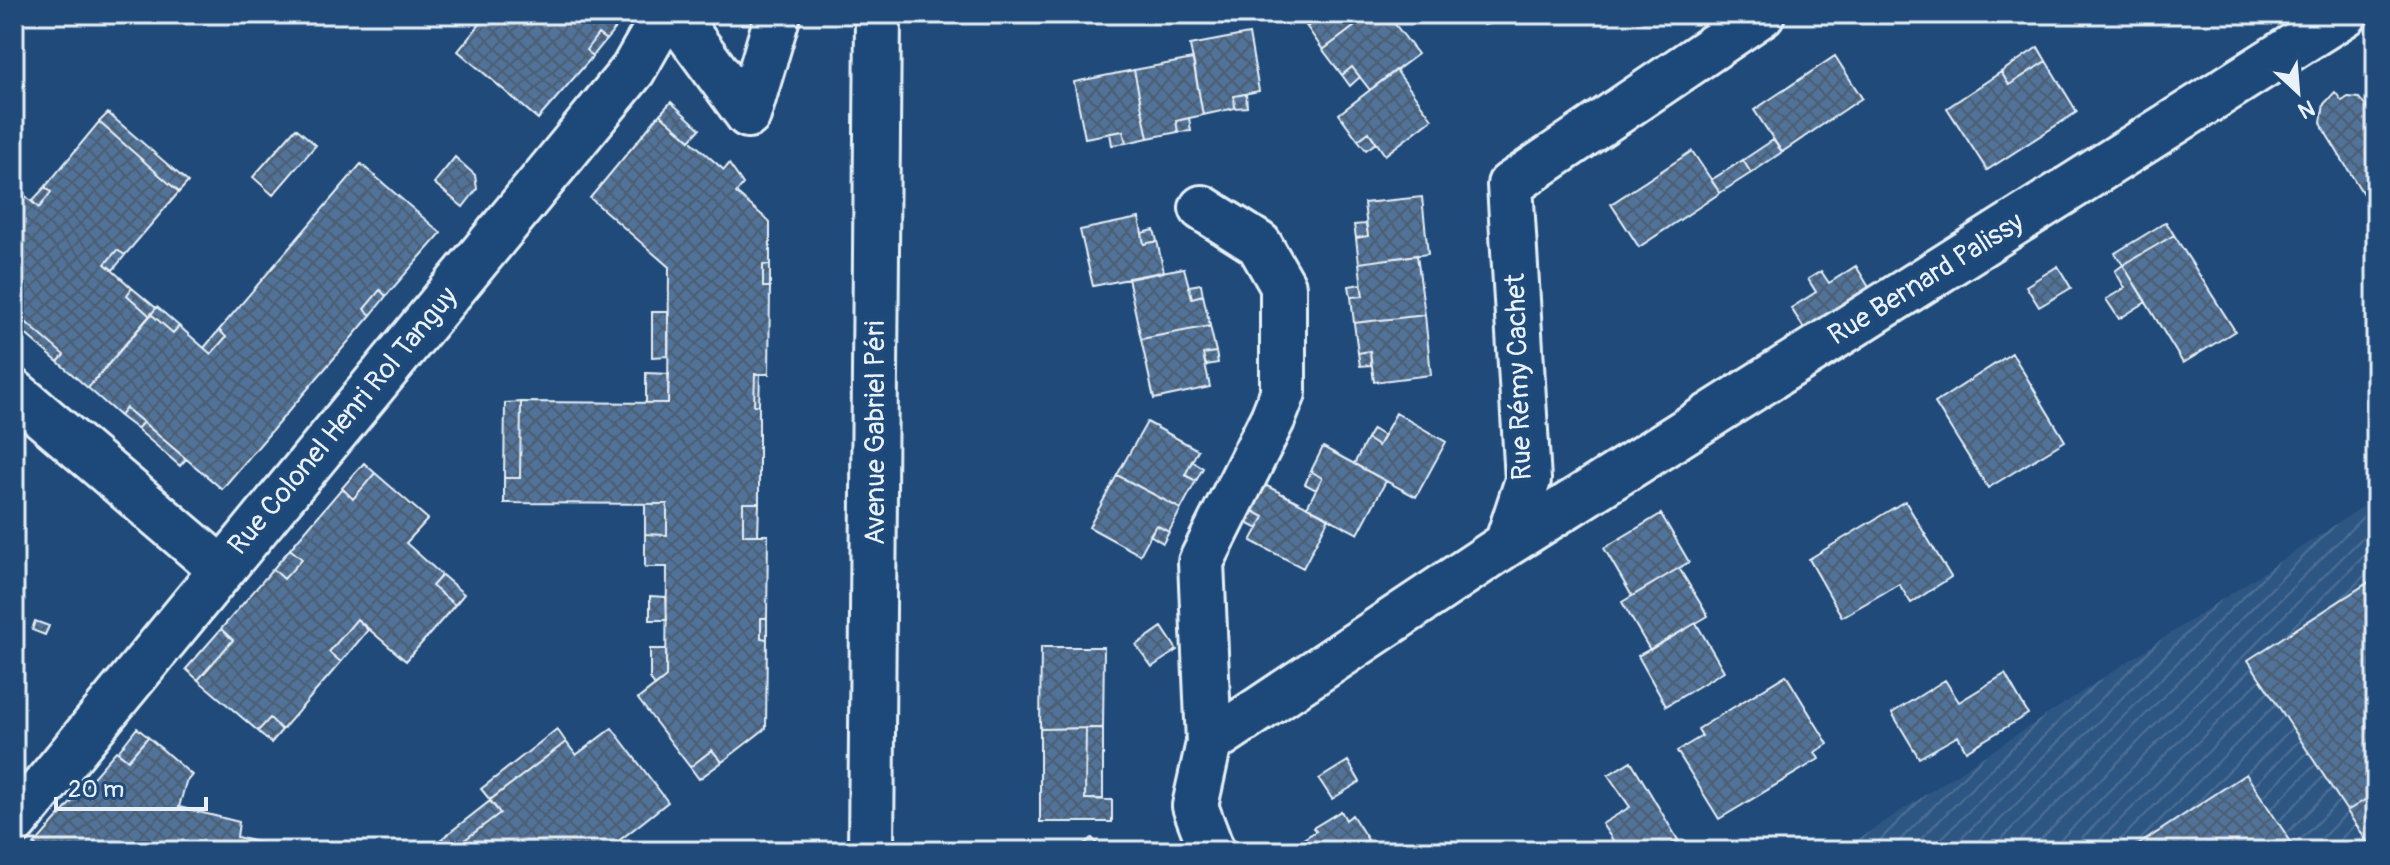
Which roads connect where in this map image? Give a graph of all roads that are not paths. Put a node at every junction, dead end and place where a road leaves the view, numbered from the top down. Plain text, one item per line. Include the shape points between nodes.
1 (665, 14) edge
2 (674, 14) edge
3 (778, 14) edge
4 (878, 14) edge
5 (1762, 14) edge
6 (2345, 14) edge
7 (1202, 208) dead end
8 (14, 392) edge
9 (1507, 544) junction
10 (221, 569) junction
11 (1209, 743) junction
12 (14, 823) edge
13 (871, 851) edge
14 (1212, 851) edge

1 - 10 street, Rue Colonel Henri Rol Tanguy via 633,70
2 - 3 street via 748,115
4 - 13 street, Avenue Gabriel Péri
5 - 9 street, Rue Rémy Cachet via 1510,185 1528,480
6 - 9 street, Rue Bernard Palissy
7 - 11 street via 1259,244 1283,286 1283,393 1201,562
8 - 10 street
9 - 11 street
10 - 12 street, Rue Colonel Henri Rol Tanguy
11 - 14 street via 1195,806

